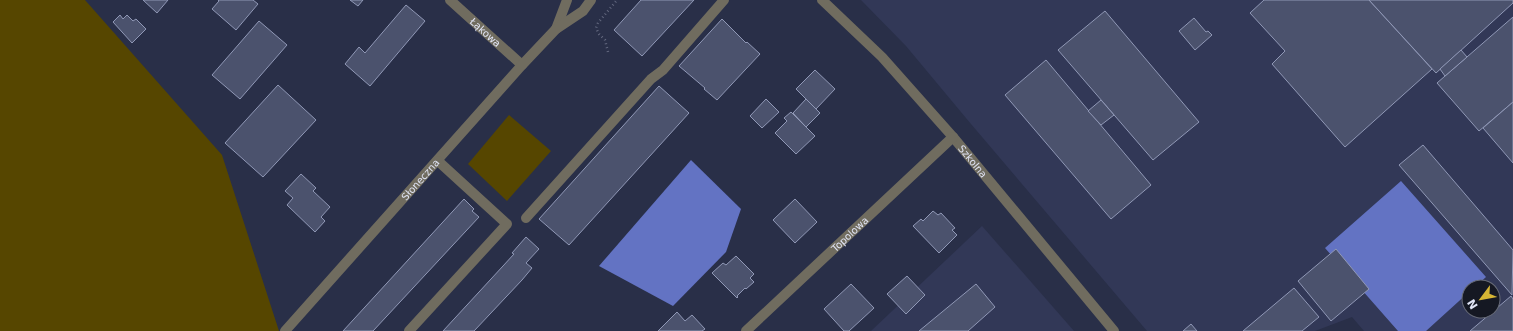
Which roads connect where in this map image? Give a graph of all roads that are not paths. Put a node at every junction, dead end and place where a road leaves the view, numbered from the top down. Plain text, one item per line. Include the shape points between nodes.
1 (450, 0) edge
2 (567, 0) edge
3 (591, 0) edge
4 (724, 0) edge
5 (822, 0) edge
6 (556, 30) junction
7 (522, 65) junction
8 (953, 137) junction
9 (438, 161) junction
10 (526, 218) dead end
11 (285, 331) edge
12 (409, 331) edge
13 (746, 331) edge
14 (1114, 331) edge

1 - 7 street, Łąkowa
2 - 6 street, Słoneczna
3 - 6 street, Słoneczna via 582,11
4 - 10 street
5 - 8 street, Szkolna via 882,57
6 - 7 street, Słoneczna
7 - 9 street, Słoneczna
8 - 13 street, Topolowa
8 - 14 street, Szkolna
9 - 11 street, Słoneczna
9 - 12 street via 507,224

